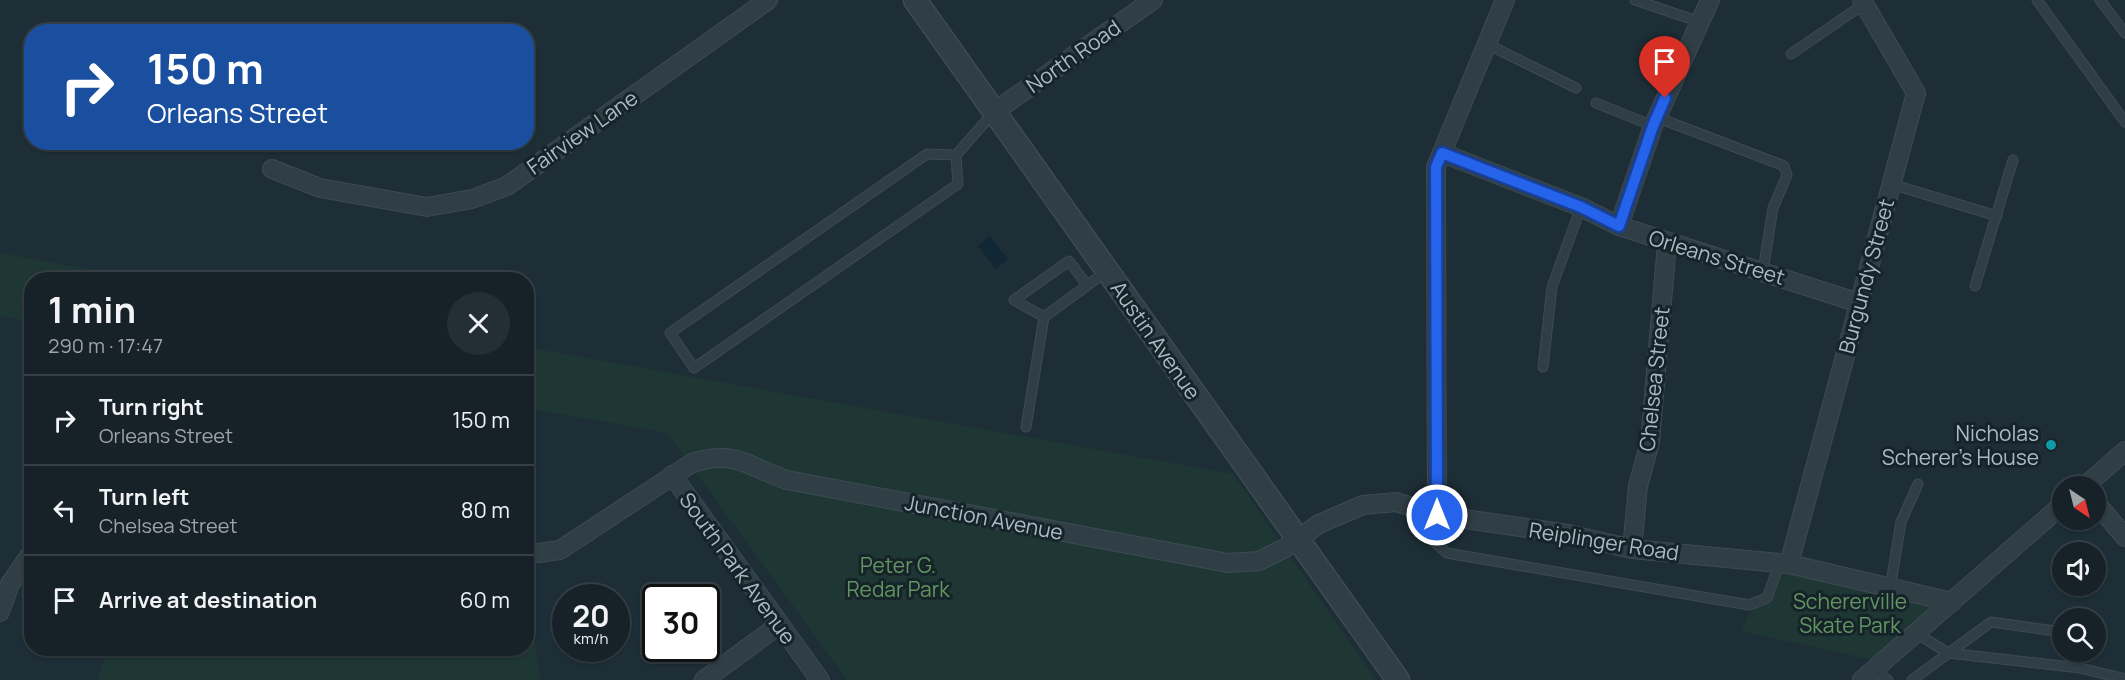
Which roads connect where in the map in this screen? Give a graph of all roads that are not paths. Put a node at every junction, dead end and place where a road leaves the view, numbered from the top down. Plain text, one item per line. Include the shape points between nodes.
1 (768, 0) edge
2 (915, 0) edge
3 (1153, 0) edge
4 (1505, 0) edge
5 (1635, 0) edge
6 (1710, 0) edge
7 (2037, 0) edge
8 (2100, 0) edge
9 (1863, 2) edge
10 (1700, 22) junction
11 (2125, 33) edge
12 (1487, 44) junction
13 (1791, 54) dead end
14 (1576, 88) dead end
15 (1596, 103) dead end
16 (994, 112) junction
17 (1654, 122) junction
18 (2125, 122) edge
19 (1442, 153) junction
20 (956, 155) junction
21 (2013, 160) dead end
22 (272, 169) dead end
23 (1891, 184) junction
24 (1581, 207) junction
25 (1996, 216) junction
26 (1619, 226) junction
27 (1667, 243) junction
28 (1107, 271) junction
29 (1763, 271) junction
30 (1087, 285) junction
31 (1975, 286) dead end
32 (1859, 303) junction
33 (1044, 317) junction
34 (1543, 367) dead end
35 (1026, 427) dead end
36 (2125, 451) edge
37 (672, 475) junction
38 (2096, 476) edge
39 (1918, 484) dead end
40 (2052, 514) edge
41 (1437, 515) junction
42 (2106, 515) edge
43 (2125, 537) edge
44 (1298, 539) junction
45 (1632, 549) junction
46 (534, 552) edge
47 (1784, 563) junction
48 (24, 564) edge
49 (1890, 589) junction
50 (1952, 602) junction
51 (0, 612) edge
52 (779, 625) junction
53 (2052, 631) edge
54 (1916, 633) junction
55 (1948, 653) junction
56 (2080, 662) edge
57 (2080, 668) junction
58 (1874, 677) edge
59 (2125, 679) edge
60 (704, 680) edge
61 (820, 680) edge
62 (1398, 680) edge
63 (1912, 680) edge

1 - 22 street, Fairview Lane via 507,186 472,199 427,207 320,188
2 - 16 street, Austin Avenue
3 - 16 street, North Road
4 - 12 street
5 - 10 lane
6 - 10 street
7 - 18 lane
8 - 11 lane
9 - 13 lane
9 - 23 street, Burgundy Street via 1916,93
10 - 17 street
12 - 14 lane
12 - 19 street
15 - 17 lane
16 - 20 lane
16 - 28 street, Austin Avenue
17 - 26 street
17 - 29 lane via 1784,166 1787,175 1773,208
19 - 24 street, Orleans Street
19 - 41 street via 1436,167
20 - 20 lane via 958,184 694,368 670,333 927,154
21 - 25 lane
23 - 25 lane
23 - 32 street, Burgundy Street
24 - 26 street, Orleans Street
24 - 34 lane via 1551,287
25 - 31 lane
26 - 27 street, Orleans Street
27 - 29 street, Orleans Street
27 - 45 street, Chelsea Street via 1650,442 1638,486
28 - 30 lane
28 - 44 street, Austin Avenue
29 - 32 street, Orleans Street
30 - 33 lane
30 - 33 lane via 1069,261 1014,300
32 - 47 street, Burgundy Street
33 - 35 lane
36 - 38 street
37 - 44 street, Junction Avenue via 710,457 732,458 787,480 1228,563 1259,561
37 - 46 street, South Park Avenue via 560,550
37 - 52 street, South Park Avenue
39 - 49 lane via 1902,522
40 - 50 street
41 - 44 street, Reiplinger Road via 1396,502 1363,505 1319,524
41 - 45 street, Reiplinger Road via 1568,534
41 - 47 lane via 1430,527 1431,539 1447,553 1749,605 1767,597
42 - 43 street
44 - 62 street, Austin Avenue
45 - 47 street, Reiplinger Road
47 - 49 street, Reiplinger Road
48 - 51 street via 10,584
49 - 50 street, Reiplinger Road
50 - 54 street
52 - 60 street
52 - 61 street, South Park Avenue
53 - 55 lane via 1991,622
54 - 55 lane
54 - 58 street
55 - 57 lane
55 - 63 lane
56 - 57 lane
57 - 59 lane

